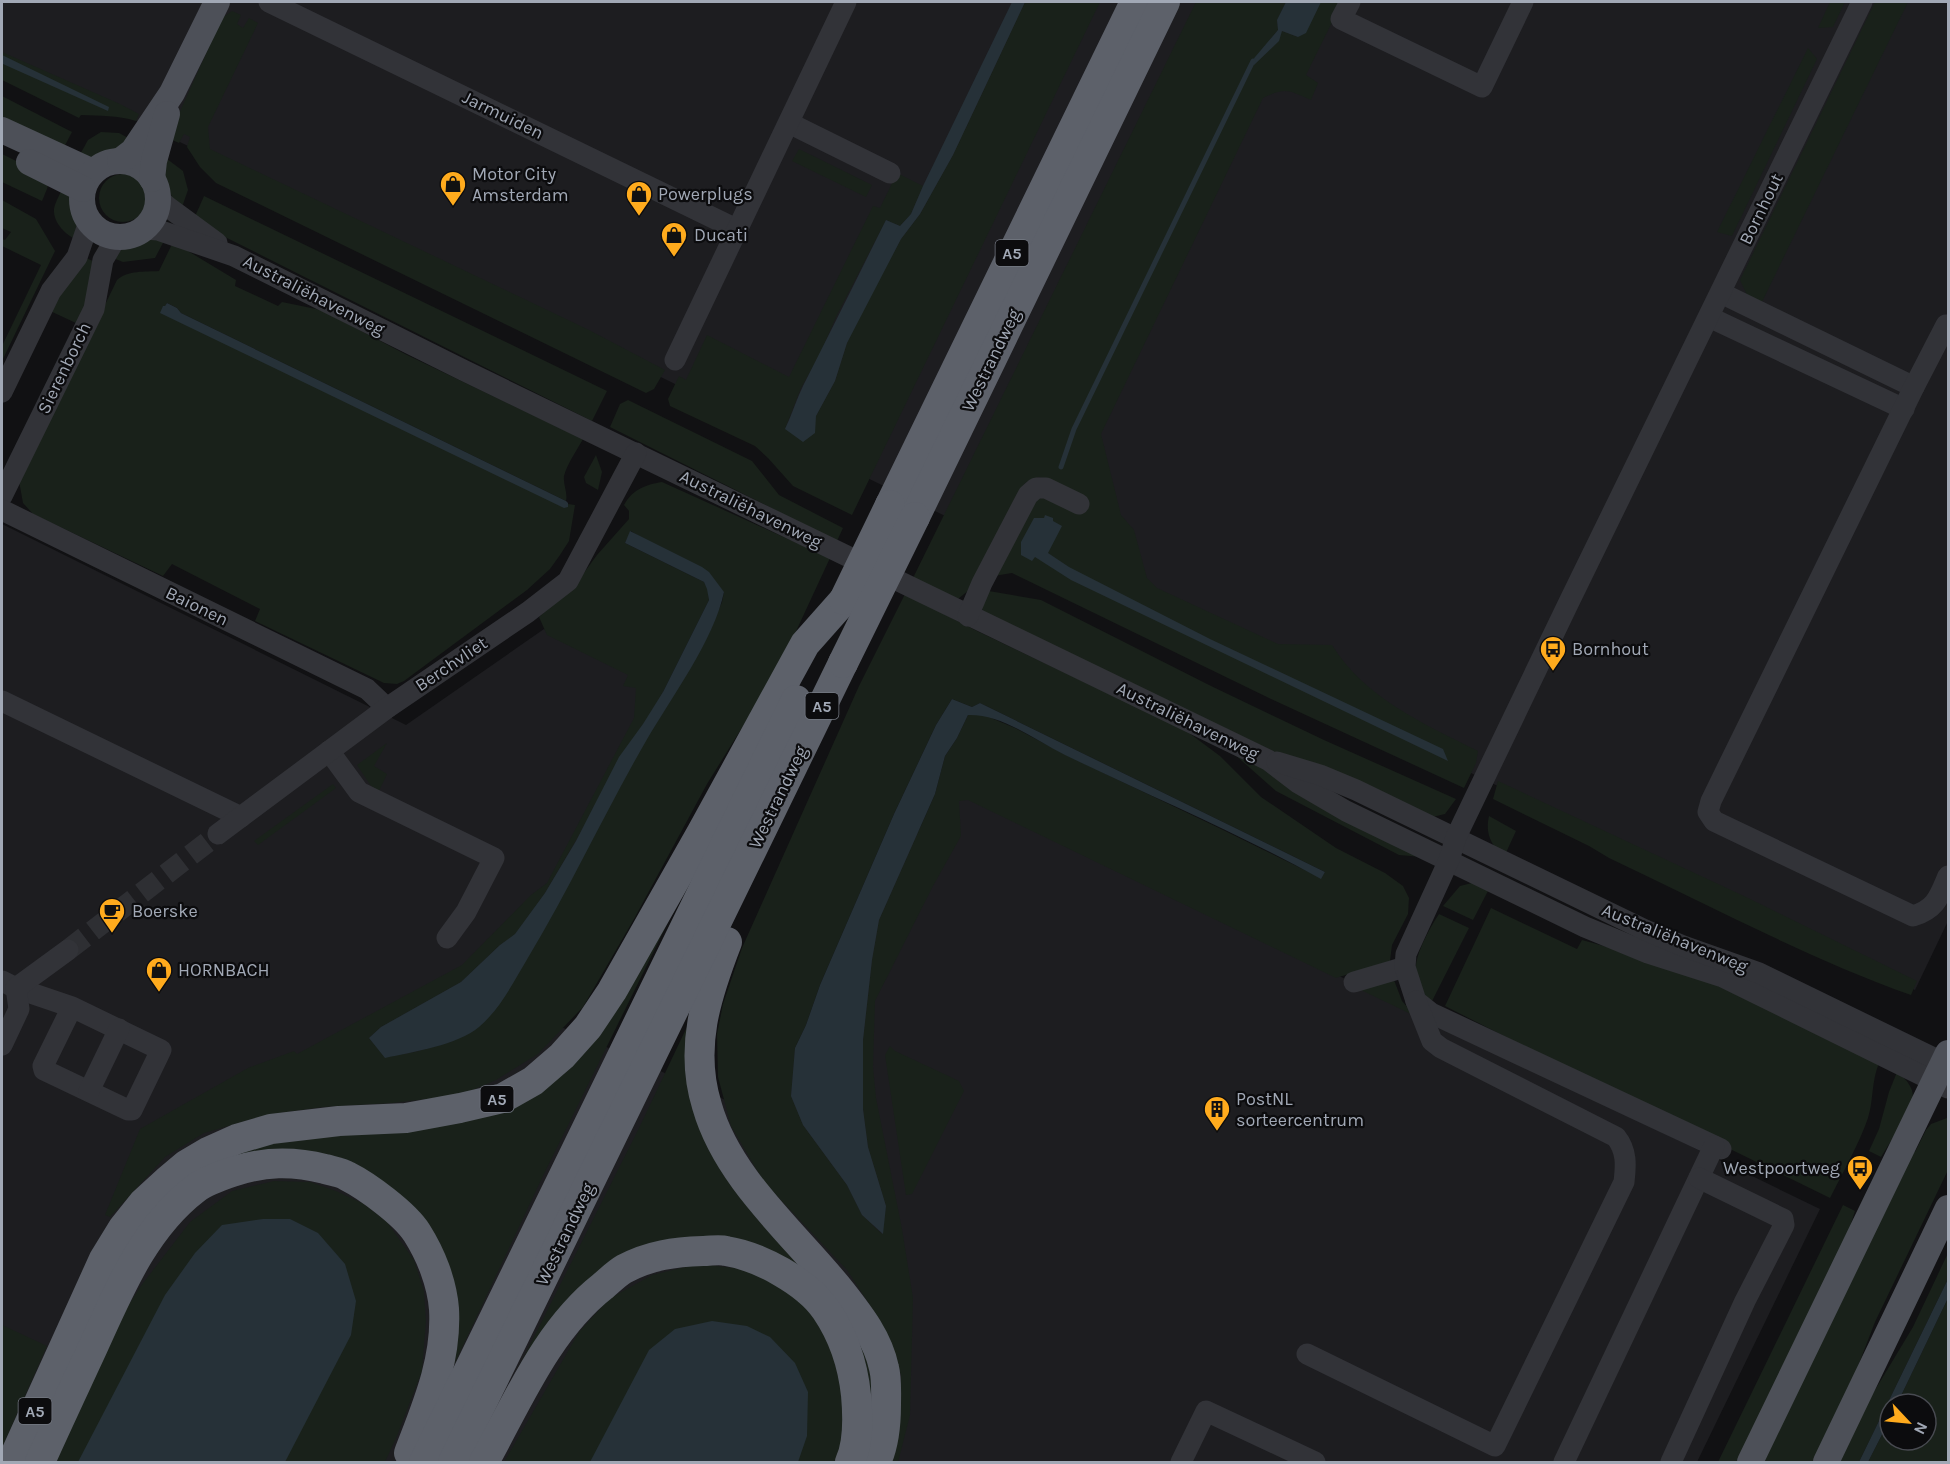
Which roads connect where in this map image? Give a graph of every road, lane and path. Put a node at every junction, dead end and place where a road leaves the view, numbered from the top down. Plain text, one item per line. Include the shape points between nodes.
1 (217, 2) edge
2 (846, 2) edge
3 (1135, 2) edge
4 (1165, 2) edge
5 (1350, 2) edge
6 (1523, 2) edge
7 (1862, 2) edge
8 (281, 4) edge
9 (172, 93) junction
10 (789, 123) junction
11 (2, 130) edge
12 (2, 148) edge
13 (120, 161) junction
14 (890, 173) dead end
15 (88, 181) junction
16 (155, 188) junction
17 (89, 222) junction
18 (145, 229) junction
19 (736, 229) junction
20 (116, 238) junction
21 (234, 256) junction
22 (1720, 293) junction
23 (1709, 317) junction
24 (1948, 325) edge
25 (675, 360) dead end
26 (1914, 387) junction
27 (2, 392) edge
28 (1904, 409) junction
29 (636, 453) junction
30 (2, 496) edge
31 (1080, 504) dead end
32 (2, 510) edge
33 (902, 511) junction
34 (968, 615) junction
35 (822, 653) junction
36 (2, 701) edge
37 (387, 708) junction
38 (801, 749) junction
39 (329, 751) junction
40 (1268, 760) junction
41 (241, 817) junction
42 (218, 834) tunnel mouth
43 (1456, 837) junction
44 (1449, 860) junction
45 (1948, 876) edge
46 (447, 938) dead end
47 (68, 950) tunnel mouth
48 (1405, 967) junction
49 (1354, 982) dead end
50 (9, 984) edge
51 (1416, 1001) junction
52 (72, 1007) junction
53 (119, 1029) junction
54 (2, 1045) edge
55 (1945, 1070) edge
56 (89, 1091) junction
57 (1699, 1178) junction
58 (1948, 1208) edge
59 (1307, 1354) dead end
60 (12, 1462) edge
61 (40, 1462) edge
62 (405, 1462) edge
63 (424, 1462) edge
64 (453, 1462) edge
65 (484, 1462) edge
66 (850, 1462) edge
67 (876, 1462) edge
68 (1181, 1462) edge
69 (1314, 1462) edge
70 (1564, 1462) edge
71 (1671, 1462) edge
72 (1750, 1462) edge
73 (1826, 1462) edge

1 - 9 main road
2 - 10 street
3 - 33 highway, Westrandweg / A5
4 - 33 highway, Westrandweg / A5
5 - 6 street via 1341,19 1482,87
7 - 22 street, Bornhout
8 - 19 street, Jarmuiden
9 - 13 main road via 134,151
9 - 16 main road via 154,161
10 - 14 street
10 - 19 street
11 - 15 main road
12 - 15 main road
13 - 15 main road via 102,165
13 - 16 main road via 138,165 147,172
15 - 17 main road via 81,201
16 - 18 main road via 158,206
16 - 21 street, Australiëhavenweg via 168,207
17 - 20 main road
17 - 27 street via 76,257 51,291
18 - 20 main road
18 - 21 street, Australiëhavenweg
19 - 25 street
20 - 30 street, Sierenborch via 103,260 94,309
21 - 29 street, Australiëhavenweg
22 - 23 street, Bornhout
22 - 26 street
23 - 28 street
23 - 43 street, Bornhout
24 - 26 street
26 - 28 street
28 - 45 street via 1708,812 1714,821 1913,916 1936,903
29 - 34 street, Australiëhavenweg
29 - 37 street, Berchvliet via 567,580 528,612
31 - 34 street via 1046,488 1036,488 1028,495
32 - 37 street, Baionen via 367,689
33 - 35 highway, Westrandweg / A5, bridge
33 - 35 highway, Westrandweg / A5, bridge via 844,600
34 - 40 street, Australiëhavenweg
35 - 38 highway, Westrandweg / A5
35 - 60 highway, A5 via 702,832 612,991 562,1056 533,1081 503,1098 406,1118 271,1129 237,1139 186,1166 143,1203 104,1259
35 - 63 highway, Westrandweg / A5
36 - 41 street
37 - 39 street, Berchvliet
38 - 64 highway, Westrandweg / A5
38 - 67 highway, A5 via 710,986 703,1014 700,1074 706,1106 736,1168 831,1279 862,1318 874,1341 885,1369 886,1395 886,1423
39 - 41 street, Berchvliet
39 - 46 street via 359,792 494,858 466,912
40 - 43 street, Australiëhavenweg via 1320,775
40 - 44 street, Australiëhavenweg via 1346,811
41 - 42 street, Berchvliet
43 - 44 street, Bornhout
43 - 55 street, Australiëhavenweg via 1645,930 1759,973
44 - 48 street via 1407,949
44 - 55 street, Australiëhavenweg via 1585,927 1723,977
47 - 50 street
48 - 49 street
48 - 51 street
50 - 52 street
50 - 54 street via 19,1009
51 - 57 street via 1431,1013 1718,1147
51 - 59 street via 1432,1041 1442,1048 1616,1137 1625,1152 1624,1182 1495,1446
52 - 53 street
52 - 56 street via 44,1070
53 - 56 street
53 - 56 street via 161,1050 132,1110
55 - 72 main road
57 - 70 street
57 - 71 street via 1783,1219 1784,1225
58 - 73 main road
61 - 62 highway, A5 via 127,1272 163,1219 196,1188 219,1176 261,1165 301,1163 346,1175 389,1204 416,1231 438,1275 444,1308 440,1367
65 - 66 highway via 540,1360 583,1301 623,1270 647,1260 669,1253 725,1250 778,1269 806,1288 839,1331 853,1374 858,1409
68 - 69 street via 1206,1412

